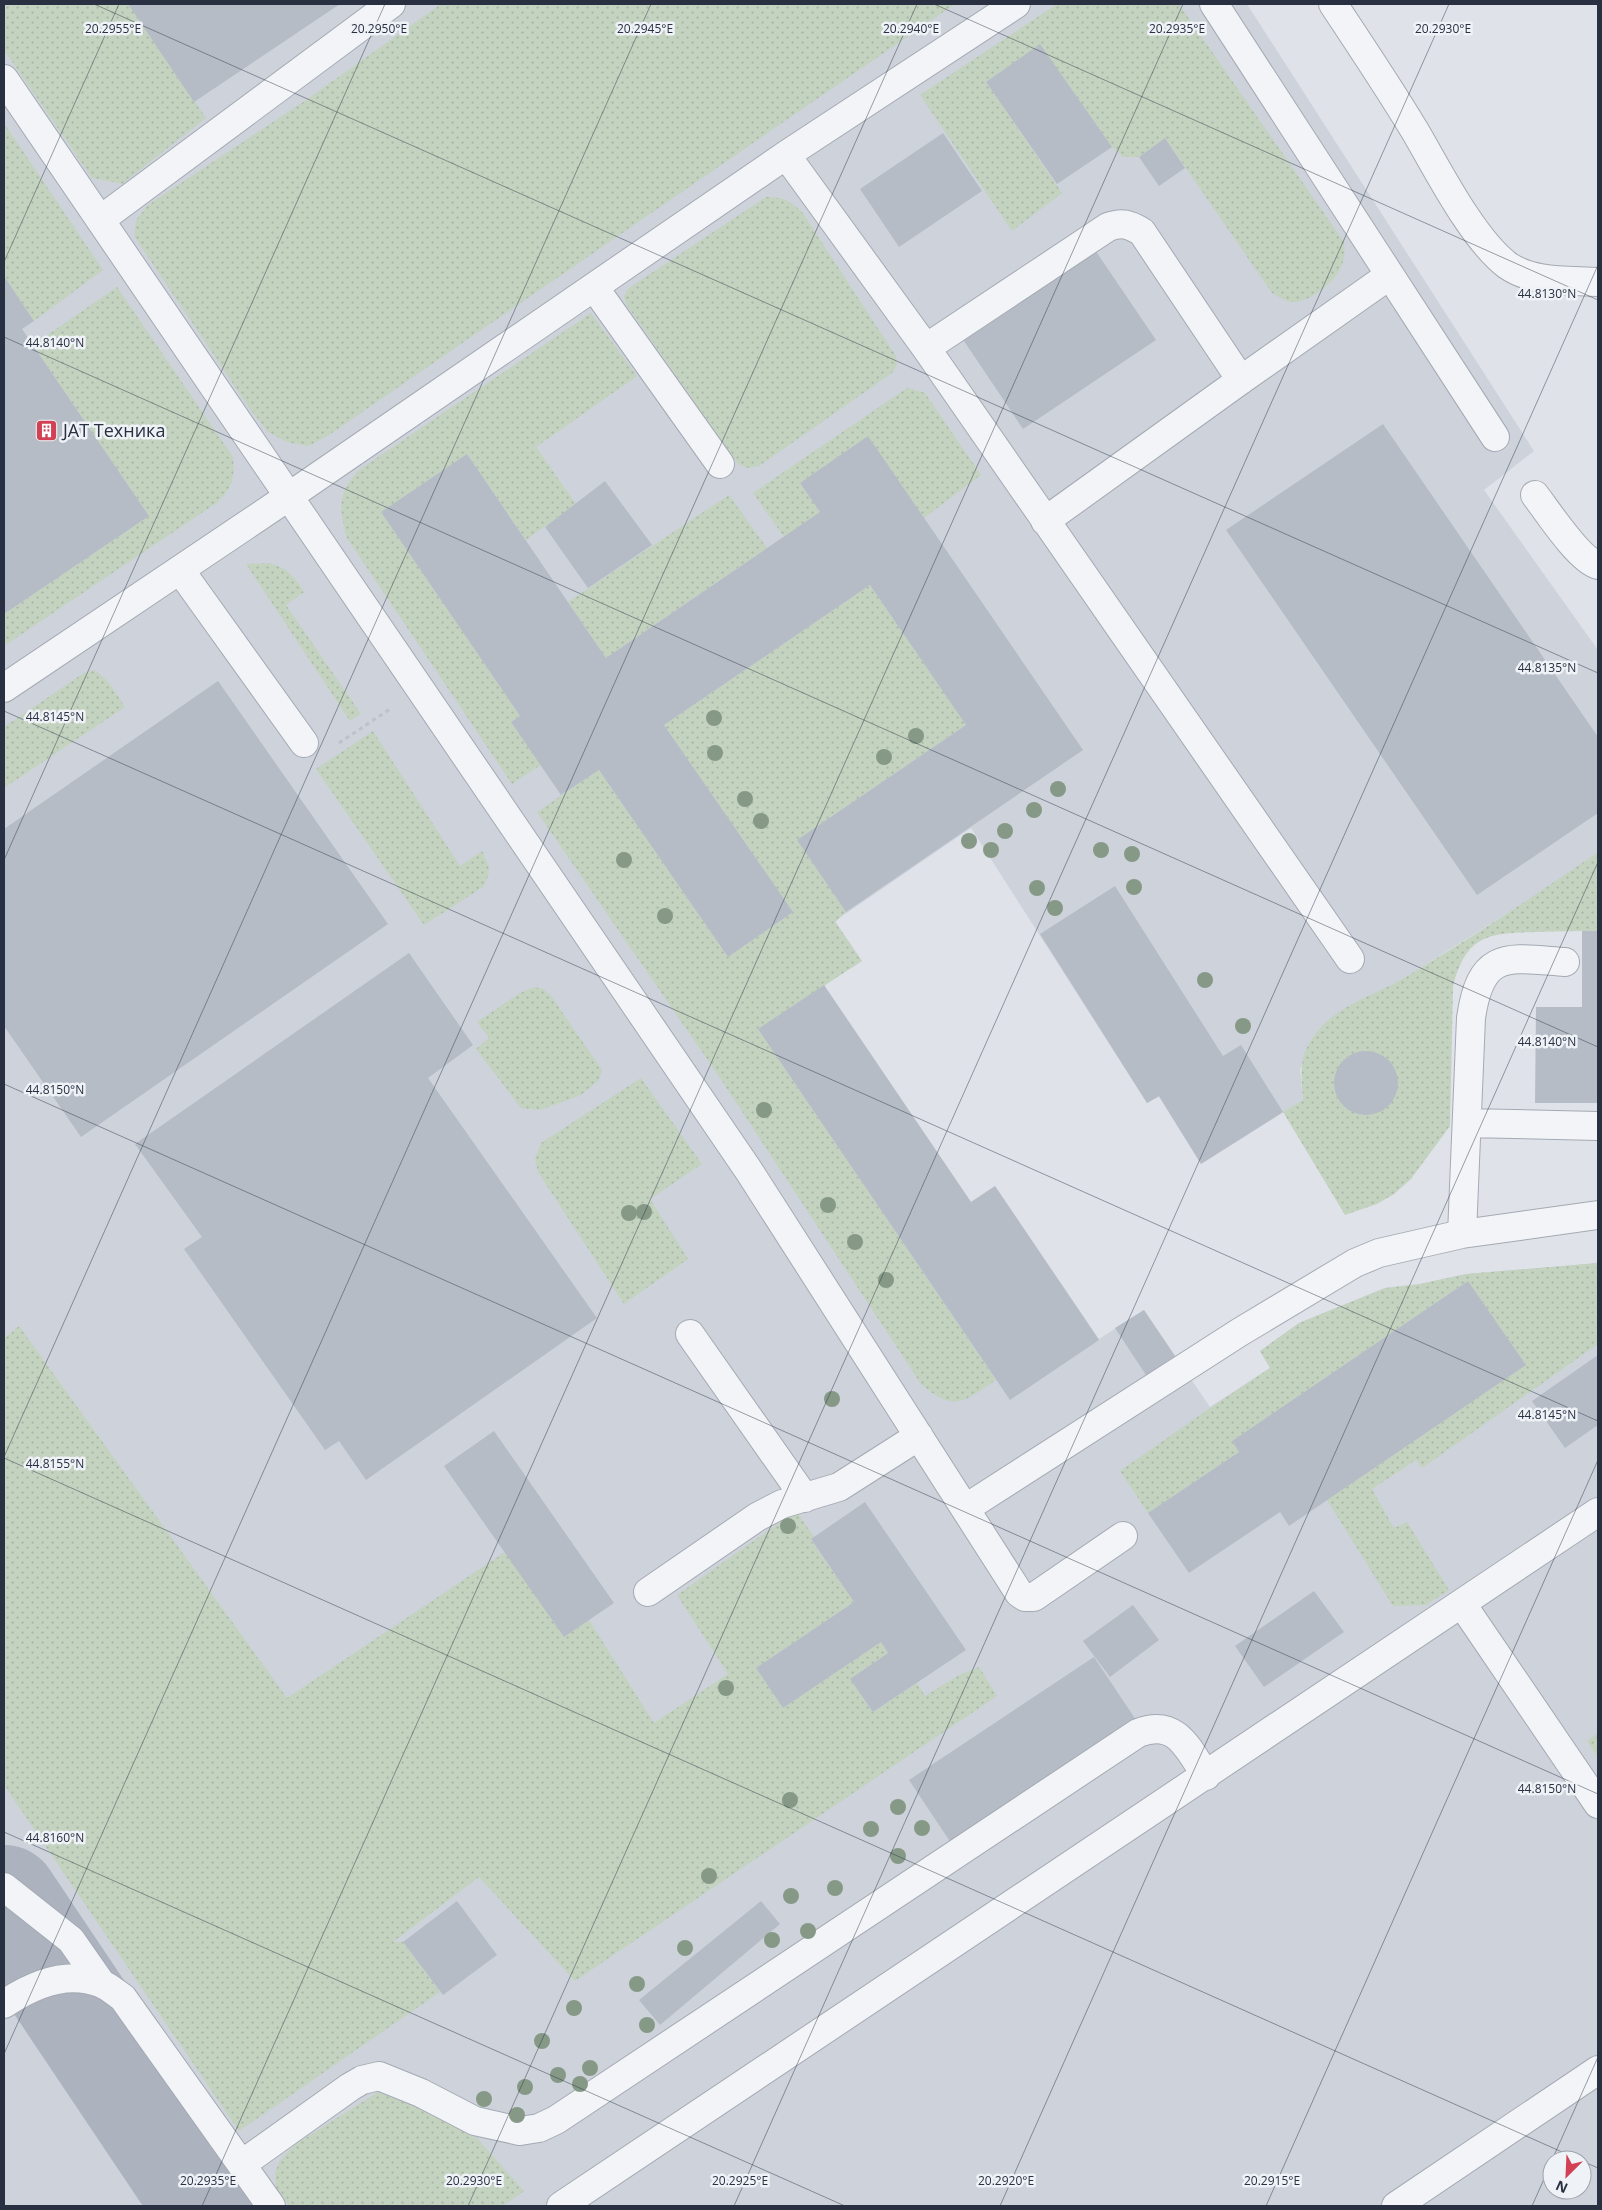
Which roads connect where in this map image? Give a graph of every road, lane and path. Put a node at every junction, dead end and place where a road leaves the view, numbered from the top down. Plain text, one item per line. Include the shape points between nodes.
1 (391, 4) edge
2 (1016, 4) edge
3 (1214, 4) edge
4 (1333, 4) edge
5 (4, 79) edge
6 (786, 155) junction
7 (100, 220) junction
8 (1390, 275) junction
9 (1598, 282) edge
10 (594, 287) junction
11 (926, 348) junction
12 (1241, 380) junction
13 (1495, 438) dead end
14 (720, 464) dead end
15 (1534, 496) dead end
16 (288, 497) junction
17 (1045, 521) junction
18 (1598, 565) edge
19 (180, 570) junction
20 (4, 688) edge
21 (420, 690) junction
22 (304, 743) dead end
23 (338, 744) dead end
24 (1350, 959) dead end
25 (1565, 962) dead end
26 (1467, 1123) junction
27 (1598, 1126) edge
28 (1598, 1216) edge
29 (1462, 1234) junction
30 (690, 1334) dead end
31 (919, 1436) junction
32 (805, 1498) junction
33 (966, 1508) junction
34 (1598, 1512) edge
35 (1123, 1536) dead end
36 (648, 1592) dead end
37 (1462, 1604) junction
38 (1206, 1776) junction
39 (1598, 1804) edge
40 (4, 1887) edge
41 (101, 1983) junction
42 (4, 2004) edge
43 (1598, 2070) edge
44 (242, 2164) junction
45 (271, 2206) edge
46 (561, 2206) edge
47 (1396, 2206) edge

1 - 7 lane
2 - 6 lane
3 - 8 lane
4 - 9 lane via 1486,244 1507,265 1531,277
5 - 7 lane
6 - 10 lane
6 - 11 lane
7 - 16 lane
8 - 12 lane
8 - 13 lane
10 - 14 lane
10 - 16 lane
11 - 12 lane via 1120,223 1142,232
11 - 17 lane
12 - 17 lane
15 - 18 lane via 1582,555
16 - 19 lane
16 - 21 lane
17 - 24 lane
19 - 20 lane
19 - 22 lane
21 - 23 path
21 - 31 lane via 749,1171
25 - 26 lane via 1510,958 1486,972 1479,984 1471,1018
26 - 27 lane
26 - 29 lane
28 - 29 lane
29 - 33 lane via 1378,1253 1356,1263 1240,1332
30 - 32 lane
31 - 32 lane via 839,1487
31 - 33 lane
32 - 36 lane via 782,1504 757,1518
33 - 35 lane via 1025,1598 1034,1597
34 - 37 lane
37 - 38 lane
37 - 39 lane
38 - 44 lane via 1175,1734 1150,1728 1138,1733 556,2120 538,2128 520,2131 475,2121 379,2076 350,2087
38 - 46 lane
40 - 41 lane via 71,1940
41 - 42 lane via 74,1976 36,1985
41 - 44 lane via 123,1998
43 - 47 lane
44 - 45 lane

